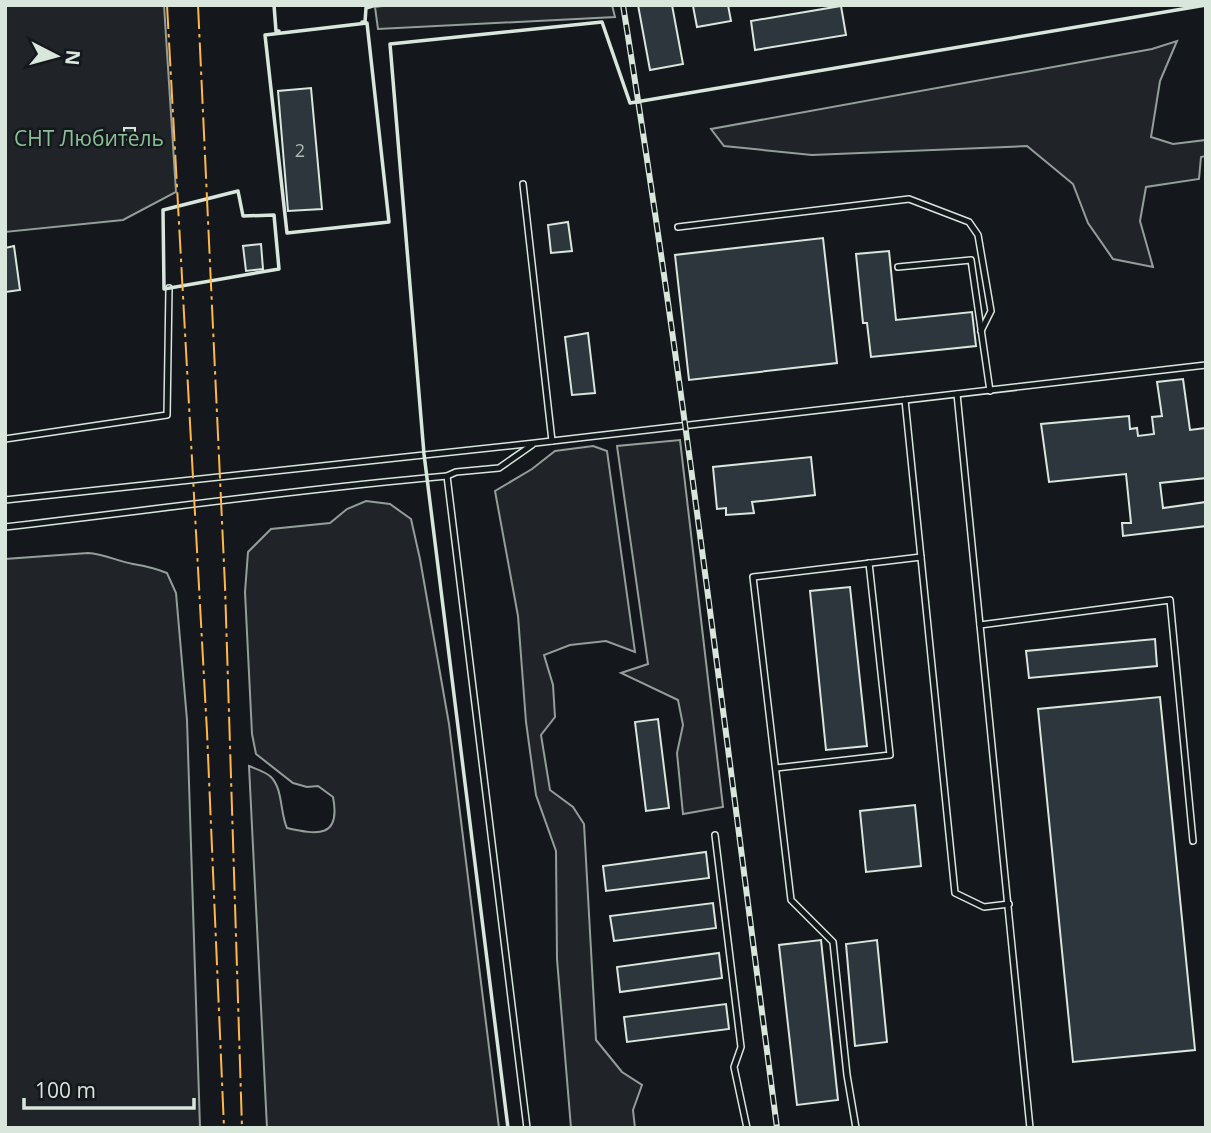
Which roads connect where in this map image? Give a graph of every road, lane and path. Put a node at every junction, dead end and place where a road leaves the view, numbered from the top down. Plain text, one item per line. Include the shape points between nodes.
1 (523, 184) dead end
2 (678, 227) dead end
3 (898, 267) dead end
4 (169, 288) dead end
5 (981, 331) junction
6 (1206, 365) edge
7 (990, 391) junction
8 (957, 394) junction
9 (905, 400) junction
10 (5, 439) edge
11 (552, 441) junction
12 (535, 443) junction
13 (447, 476) junction
14 (5, 500) edge
15 (5, 527) edge
16 (921, 557) junction
17 (869, 563) junction
18 (981, 625) junction
19 (776, 768) junction
20 (715, 835) dead end
21 (1193, 841) dead end
22 (1009, 904) junction
23 (527, 1128) edge
24 (747, 1128) edge
25 (856, 1128) edge
26 (1030, 1128) edge

1 - 11 lane
2 - 5 lane via 909,199 969,222 978,235 990,311
3 - 5 lane via 971,260
4 - 10 lane via 167,415
5 - 7 lane
6 - 7 lane
7 - 8 lane
8 - 9 lane
8 - 18 lane
9 - 11 lane
9 - 16 lane
11 - 12 lane
12 - 13 lane via 499,468
12 - 14 lane
13 - 15 lane
13 - 23 lane
16 - 17 lane
16 - 22 lane via 955,893 984,907
17 - 19 lane via 890,755
17 - 19 lane via 753,577
18 - 21 lane via 1170,600
18 - 22 lane
19 - 25 lane via 791,900 833,942
20 - 24 lane via 741,1047 734,1068
22 - 26 lane

